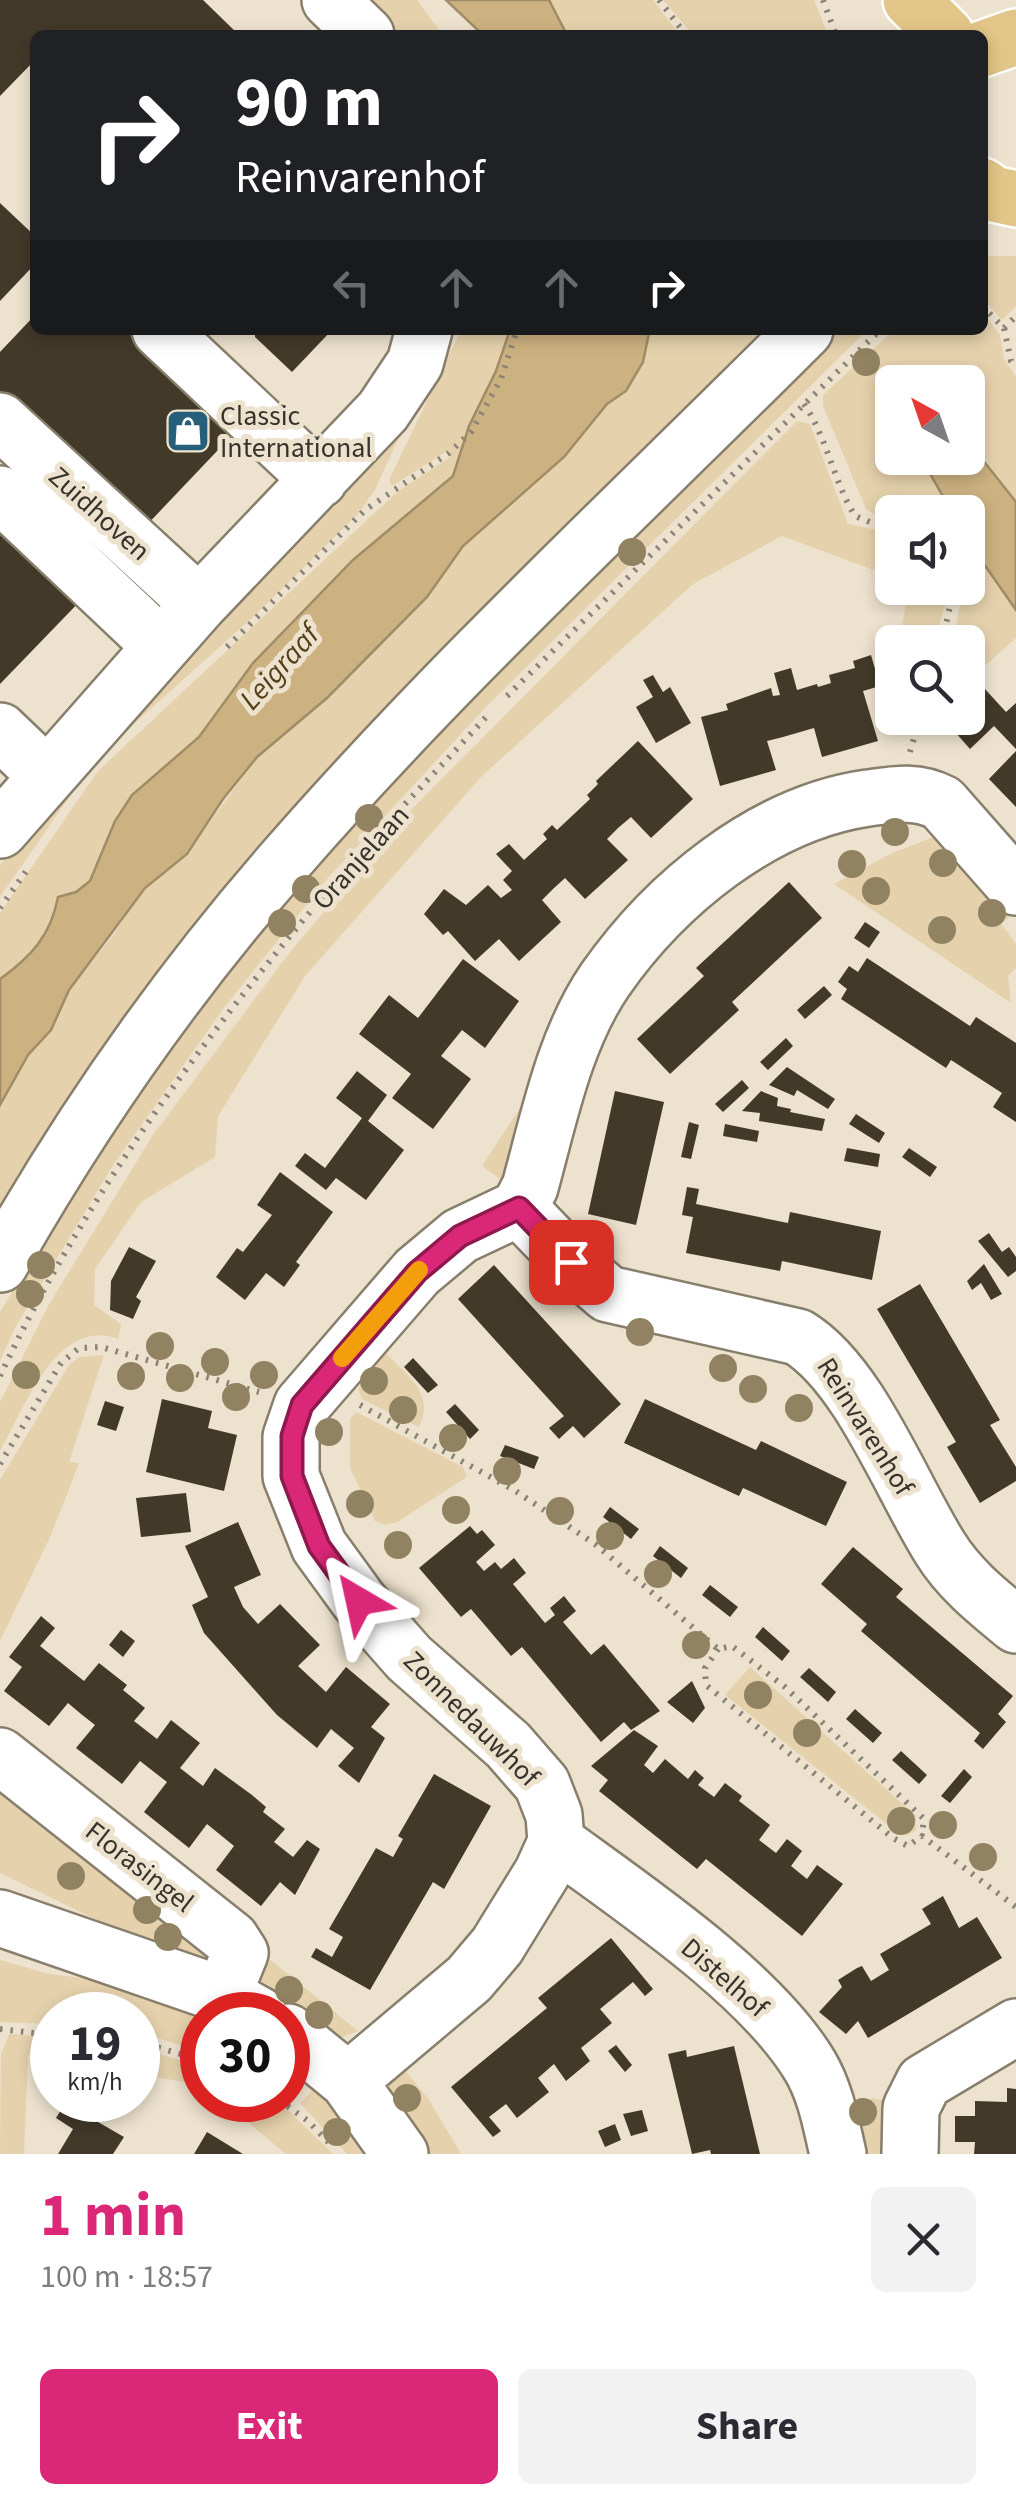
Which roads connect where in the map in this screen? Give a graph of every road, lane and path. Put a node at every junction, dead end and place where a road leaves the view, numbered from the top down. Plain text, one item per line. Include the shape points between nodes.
1 (330, 0) edge
2 (659, 0) edge
3 (823, 0) edge
4 (911, 0) edge
5 (361, 30) edge
6 (682, 30) edge
7 (834, 30) edge
8 (941, 30) edge
9 (1016, 37) edge
10 (988, 47) edge
11 (988, 190) edge
12 (1016, 199) edge
13 (988, 312) edge
14 (1016, 316) edge
15 (1004, 328) junction
16 (165, 335) edge
17 (423, 335) edge
18 (516, 335) edge
19 (800, 335) edge
20 (875, 335) edge
21 (1016, 368) edge
22 (804, 404) junction
23 (0, 422) edge
24 (319, 480) junction
25 (0, 494) edge
26 (875, 523) edge
27 (200, 604) junction
28 (161, 646) junction
29 (221, 653) dead end
30 (0, 731) edge
31 (47, 776) junction
32 (16, 846) edge
33 (1016, 887) edge
34 (0, 908) edge
35 (519, 1208) junction
36 (0, 1264) edge
37 (0, 1376) edge
38 (302, 1405) junction
39 (0, 1464) edge
40 (1016, 1625) edge
41 (718, 1649) junction
42 (0, 1756) edge
43 (922, 1836) junction
44 (556, 1842) junction
45 (1016, 1907) edge
46 (0, 1918) edge
47 (206, 1992) edge
48 (242, 1992) edge
49 (1016, 2027) edge
50 (0, 2028) edge
51 (30, 2032) edge
52 (310, 2050) edge
53 (348, 2081) junction
54 (309, 2122) edge
55 (340, 2154) edge
56 (400, 2154) edge
57 (838, 2154) edge
58 (910, 2154) edge

1 - 5 street
2 - 6 path
3 - 7 path
4 - 8 main road
9 - 10 main road
11 - 12 main road
13 - 15 path
14 - 15 path
15 - 21 path
16 - 24 street
17 - 24 street via 415,362 383,411
18 - 29 path via 502,379 471,432 365,510
19 - 36 street, Oranjelaan via 378,757 285,860 141,1043
20 - 22 path, Oranjelaan
22 - 26 path via 855,516
22 - 37 path, Oranjelaan via 493,709 344,871 144,1131
23 - 27 street, Zuidhoven
24 - 27 street
25 - 28 street, Zuidhoven
27 - 28 street
28 - 31 street
30 - 31 street
31 - 32 street
32 - 34 path
33 - 35 street via 942,804 926,795 851,800 767,831 678,898 604,981 578,1029
35 - 38 street, Zonnedauwhof via 460,1236 417,1272
35 - 40 street, Reinvarenhof via 608,1294 798,1337 818,1348 851,1392 941,1550
38 - 39 path via 101,1347 79,1348 61,1363
38 - 41 path via 359,1405 514,1490 595,1544
38 - 44 street, Zonnedauwhof via 292,1436 292,1476 319,1546 409,1658 542,1784
41 - 43 path via 732,1646 785,1687 924,1818
41 - 43 path via 704,1668 706,1685 893,1838 908,1846
42 - 48 street, Florasingel via 231,1938 240,1953
43 - 45 path
44 - 53 street via 520,1909 470,1979
44 - 57 street, Distelhof via 768,2012 812,2070
46 - 47 street, Florasingel
49 - 58 street via 924,2082 911,2108
50 - 51 path
52 - 53 street
53 - 56 street
54 - 55 path

